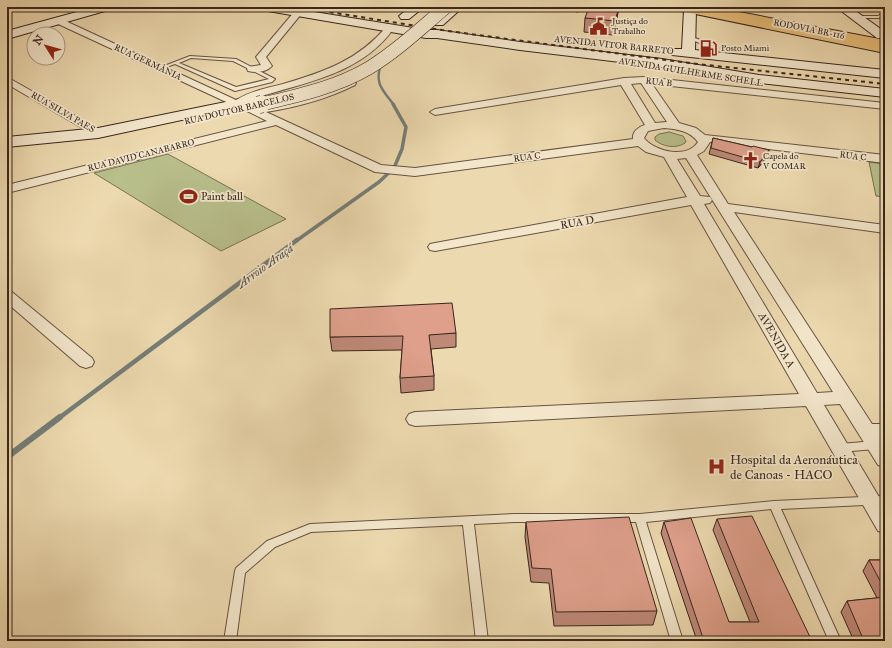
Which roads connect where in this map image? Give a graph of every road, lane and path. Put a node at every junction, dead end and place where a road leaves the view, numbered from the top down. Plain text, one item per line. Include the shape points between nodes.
1 (108, 7) edge
2 (236, 7) edge
3 (246, 7) edge
4 (262, 7) edge
5 (418, 7) edge
6 (434, 7) edge
7 (446, 7) edge
8 (457, 7) edge
9 (676, 7) edge
10 (719, 7) edge
11 (842, 7) edge
12 (693, 8) edge
13 (737, 11) edge
14 (298, 13) junction
15 (885, 13) edge
16 (390, 14) dead end
17 (405, 16) junction
18 (857, 17) junction
19 (879, 17) junction
20 (885, 18) edge
21 (59, 20) junction
22 (439, 22) junction
23 (387, 33) junction
24 (7, 35) edge
25 (690, 38) junction
26 (884, 38) edge
27 (472, 41) junction
28 (610, 44) dead end
29 (885, 49) edge
30 (665, 50) dead end
31 (688, 53) junction
32 (712, 56) junction
33 (176, 63) junction
34 (352, 63) junction
35 (161, 68) junction
36 (252, 69) junction
37 (885, 74) edge
38 (7, 80) edge
39 (644, 80) junction
40 (624, 81) junction
41 (885, 93) edge
42 (885, 97) edge
43 (251, 105) junction
44 (885, 106) edge
45 (435, 112) dead end
46 (275, 122) junction
47 (651, 126) junction
48 (675, 126) junction
49 (98, 133) junction
50 (702, 138) junction
51 (7, 142) edge
52 (639, 142) junction
53 (7, 149) edge
54 (690, 154) junction
55 (669, 155) junction
56 (885, 159) edge
57 (411, 171) joint
58 (7, 189) edge
59 (695, 200) junction
60 (722, 203) junction
61 (885, 229) edge
62 (435, 247) dead end
63 (7, 295) edge
64 (86, 362) dead end
65 (845, 398) junction
66 (812, 400) junction
67 (415, 419) dead end
68 (876, 436) edge
69 (840, 448) junction
70 (885, 460) edge
71 (878, 500) edge
72 (774, 505) junction
73 (640, 518) junction
74 (468, 520) junction
75 (885, 525) edge
76 (230, 641) edge
77 (482, 641) edge
78 (677, 641) edge
79 (835, 641) edge

1 - 21 main road
2 - 3 path
4 - 14 main road
5 - 17 main road
6 - 43 main road, RUA DOUTOR BARCELOS via 360,66 343,75
7 - 43 main road, RUA DOUTOR BARCELOS, bridge via 368,68 314,90
8 - 22 main road
9 - 12 main road
10 - 13 main road
11 - 18 main road
12 - 13 main road
12 - 25 main road
12 - 29 main road
13 - 26 main road, RODOVIA BR-116
14 - 23 main road
14 - 36 street via 261,57 267,66
15 - 19 lane
16 - 17 main road, AVENIDA VITOR BARRETO
17 - 22 main road, AVENIDA VITOR BARRETO
18 - 19 lane
18 - 26 main road
19 - 20 lane
21 - 24 main road
21 - 35 street, RUA GERMÂNIA
22 - 28 main road, AVENIDA VITOR BARRETO
23 - 27 main road, AVENIDA GUILHERME SCHELL via 408,31 447,40
23 - 34 street
25 - 31 main road
25 - 32 lane via 706,43
27 - 41 main road, AVENIDA GUILHERME SCHELL
27 - 42 main road, AVENIDA GUILHERME SCHELL via 516,50 662,66 757,83
30 - 31 main road, AVENIDA VITOR BARRETO
31 - 32 main road, AVENIDA VITOR BARRETO
32 - 37 main road, AVENIDA VITOR BARRETO
33 - 35 lane
33 - 36 lane via 193,57 224,58
33 - 36 lane via 235,89 271,80 270,77
34 - 43 street via 303,82 251,96
34 - 43 street via 361,71 361,76 330,93 290,104
35 - 43 street, RUA GERMÂNIA
38 - 49 street, RUA SILVA PAES
39 - 40 street, RUA B
39 - 44 street, RUA B
39 - 48 street
40 - 45 street, RUA B
40 - 47 street
43 - 46 street, RUA GERMÂNIA
43 - 49 main road, RUA DOUTOR BARCELOS
43 - 53 main road, RUA DOUTOR BARCELOS via 106,139
46 - 57 street, RUA GERMÂNIA via 379,169
46 - 58 street, RUA DAVID CANABARRO
47 - 48 street
47 - 52 street via 639,134
48 - 50 street via 691,130
49 - 51 main road, RUA DOUTOR BARCELOS
50 - 54 street via 703,147
50 - 56 street, RUA C
52 - 55 street via 650,150
52 - 57 street, RUA C
54 - 55 street
54 - 60 street
55 - 59 street, AVENIDA A
59 - 60 street, RUA D
59 - 62 street, RUA D
59 - 66 street, AVENIDA A
60 - 61 street, RUA D
60 - 65 street
63 - 64 street
65 - 66 street
65 - 68 street
66 - 67 street
66 - 69 street, AVENIDA A
68 - 69 lane
68 - 70 street
69 - 71 street, AVENIDA A
71 - 72 lane
71 - 75 street, AVENIDA A
72 - 73 lane
72 - 79 lane
73 - 74 lane
73 - 78 lane
74 - 76 lane via 310,528 271,544 240,571
74 - 77 lane

